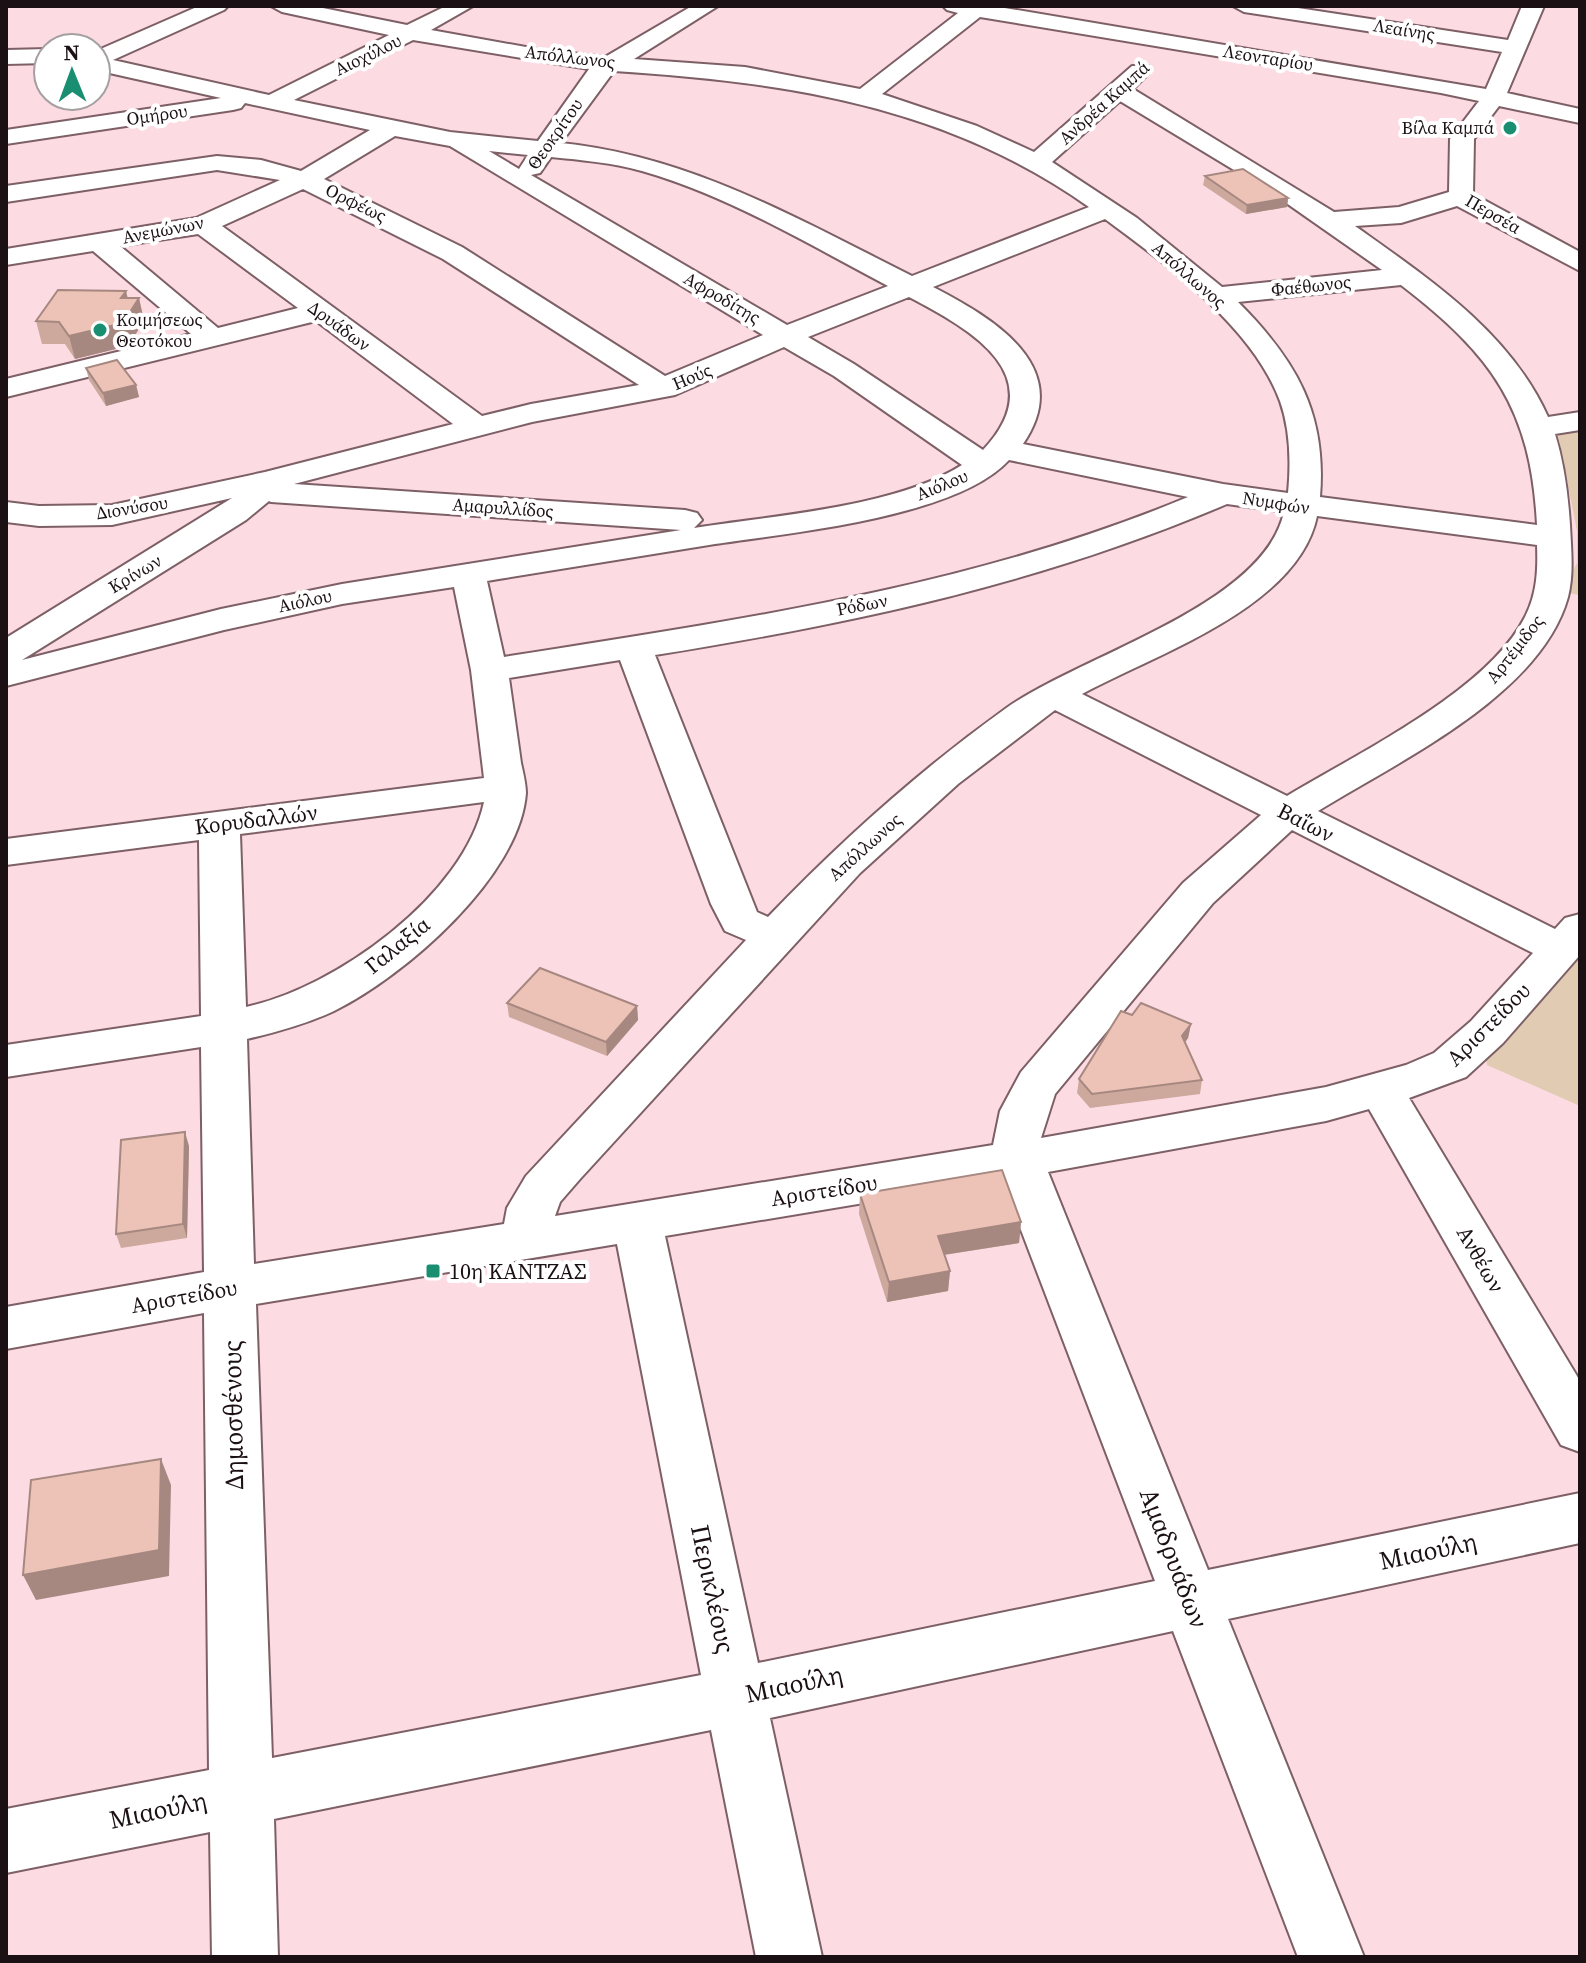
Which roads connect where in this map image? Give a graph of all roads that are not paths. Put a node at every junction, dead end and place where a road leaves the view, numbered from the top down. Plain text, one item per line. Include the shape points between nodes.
1 (217, 6) edge
2 (282, 6) edge
3 (462, 6) edge
4 (707, 6) edge
5 (1244, 6) edge
6 (1504, 6) edge
7 (964, 8) edge
8 (1532, 8) edge
9 (1138, 15) dead end
10 (413, 32) junction
11 (1118, 33) junction
12 (1171, 42) junction
13 (1517, 48) junction
14 (112, 54) edge
15 (32, 56) edge
16 (6, 57) edge
17 (609, 63) junction
18 (112, 65) edge
19 (1119, 91) junction
20 (864, 97) junction
21 (1494, 97) junction
22 (267, 100) junction
23 (1580, 116) edge
24 (394, 126) junction
25 (6, 137) edge
26 (452, 139) junction
27 (544, 149) junction
28 (1036, 163) junction
29 (305, 178) junction
30 (521, 182) junction
31 (6, 194) edge
32 (1459, 197) junction
33 (1108, 209) junction
34 (1330, 220) junction
35 (203, 225) junction
36 (99, 242) junction
37 (6, 257) edge
38 (1580, 263) edge
39 (1408, 276) junction
40 (910, 287) junction
41 (1215, 296) junction
42 (319, 312) junction
43 (787, 335) junction
44 (212, 337) junction
45 (6, 388) edge
46 (664, 389) junction
47 (1580, 421) edge
48 (476, 426) junction
49 (1538, 428) junction
50 (993, 457) junction
51 (259, 488) junction
52 (1223, 494) junction
53 (1303, 507) junction
54 (6, 512) edge
55 (754, 528) junction
56 (1554, 537) junction
57 (468, 573) junction
58 (633, 646) junction
59 (6, 654) edge
60 (489, 670) junction
61 (6, 675) edge
62 (1053, 694) junction
63 (506, 787) junction
64 (1287, 813) junction
65 (219, 824) junction
66 (6, 852) edge
67 (776, 936) junction
68 (1570, 939) edge
69 (224, 1028) junction
70 (6, 1061) edge
71 (1381, 1090) junction
72 (1018, 1159) junction
73 (637, 1221) junction
74 (526, 1239) junction
75 (230, 1288) junction
76 (6, 1328) edge
77 (1580, 1429) edge
78 (1580, 1518) edge
79 (1192, 1602) junction
80 (735, 1697) junction
81 (241, 1793) junction
82 (6, 1841) edge
83 (245, 1957) edge
84 (789, 1957) edge
85 (1331, 1957) edge

1 - 14 street
2 - 10 street, Απόλλωνος
3 - 10 street, Αιοχύλου
4 - 17 street, Θεοκρίτου
5 - 13 street, Λεαίνης
6 - 8 street
7 - 11 street, Λεονταρίου
7 - 20 street
8 - 13 street, Περσέα
9 - 11 street
10 - 17 street, Απόλλωνος
10 - 22 street, Αιοχύλου
11 - 12 street, Λεονταρίου
12 - 19 street, Ανδρέα Καμπά
12 - 21 street, Λεονταρίου
13 - 21 street, Περσέα
15 - 16 street
17 - 20 street, Απόλλωνος via 748,74
17 - 27 street, Θεοκρίτου
18 - 22 street
19 - 28 street, Ανδρέα Καμπά
19 - 34 street, Αρτέμιδος via 1251,166
20 - 28 street, Απόλλωνος via 951,126
21 - 23 street, Λεονταρίου
21 - 32 street, Περσέα via 1462,139
22 - 24 street
22 - 25 street, Ομήρου
24 - 26 street
24 - 29 street, Ανεμώνων
26 - 27 street
26 - 30 street, Αφροδίτης
27 - 30 street, Θεοκρίτου
27 - 40 street via 650,166 699,184 769,213
28 - 33 street, Απόλλωνος
29 - 31 street, Ορφέως via 217,163
29 - 35 street, Ανεμώνων
29 - 46 street, Ορφέως via 502,281
30 - 43 street, Αφροδίτης
32 - 34 street via 1401,215
32 - 38 street, Περσέα
33 - 40 street, Ηούς
33 - 41 street, Απόλλωνος
34 - 39 street, Αρτέμιδος
35 - 36 street, Ανεμώνων
35 - 42 street, Δρυάδων
36 - 37 street, Ανεμώνων
36 - 44 street
39 - 41 street, Φαέθωνος
39 - 49 street, Αρτέμιδος via 1492,353
40 - 43 street, Ηούς
40 - 50 street via 984,332 1015,360 1025,407 1020,423
41 - 53 street, Απόλλωνος via 1286,378 1300,415
42 - 44 street
42 - 48 street, Δρυάδων
43 - 46 street, Ηούς
43 - 50 street, Αφροδίτης
44 - 45 street
46 - 48 street, Ηούς
47 - 49 street
48 - 51 street, Ηούς
49 - 56 street, Αρτέμιδος
50 - 52 street, Νυμφών
50 - 55 street, Αιόλου via 943,486 892,503
51 - 54 street, Διονύσου via 112,515
51 - 55 street, Αμαρυλλίδος
51 - 59 street, Κρίνων via 234,513
52 - 53 street, Νυμφών
52 - 58 street, Ρόδων via 1137,530 988,576 856,607
53 - 56 street, Νυμφών
53 - 62 street, Απόλλωνος via 1295,538 1254,583
55 - 57 street, Αιόλου
56 - 64 street, Αρτέμιδος via 1551,597 1544,616 1488,686
57 - 60 street, Γαλαξία
57 - 61 street, Αιόλου via 290,604
58 - 60 street, Ρόδων
58 - 67 street via 740,921
60 - 63 street, Γαλαξία
62 - 64 street, Βαΐων
62 - 67 street, Απόλλωνος via 931,788 824,884
63 - 65 street, Κορυδαλλών
63 - 69 street, Γαλαξία via 500,822 486,852 419,930 320,999 282,1015
64 - 68 street, Βαΐων
64 - 72 street, Αρτέμιδος via 1198,893 1037,1084 1022,1112
65 - 66 street, Κορυδαλλών
65 - 69 street, Δημοσθένους
67 - 74 street, Απόλλωνος via 543,1189 532,1208
68 - 71 street, Αριστείδου via 1487,1032 1450,1065
69 - 70 street, Γαλαξία
69 - 75 street, Δημοσθένους
71 - 72 street, Αριστείδου via 1268,1117
71 - 77 street, Ανθέων
72 - 73 street, Αριστείδου
72 - 79 street, Αμαδρυάδων
73 - 74 street, Αριστείδου
73 - 80 street, Περικλέους
74 - 75 street, Αριστείδου
75 - 76 street, Αριστείδου
75 - 81 street, Δημοσθένους
78 - 79 street, Μιαούλη
79 - 80 street, Μιαούλη
79 - 85 street, Αμαδρυάδων
80 - 81 street, Μιαούλη
80 - 84 street, Περικλέους
81 - 82 street, Μιαούλη
81 - 83 street, Δημοσθένους

